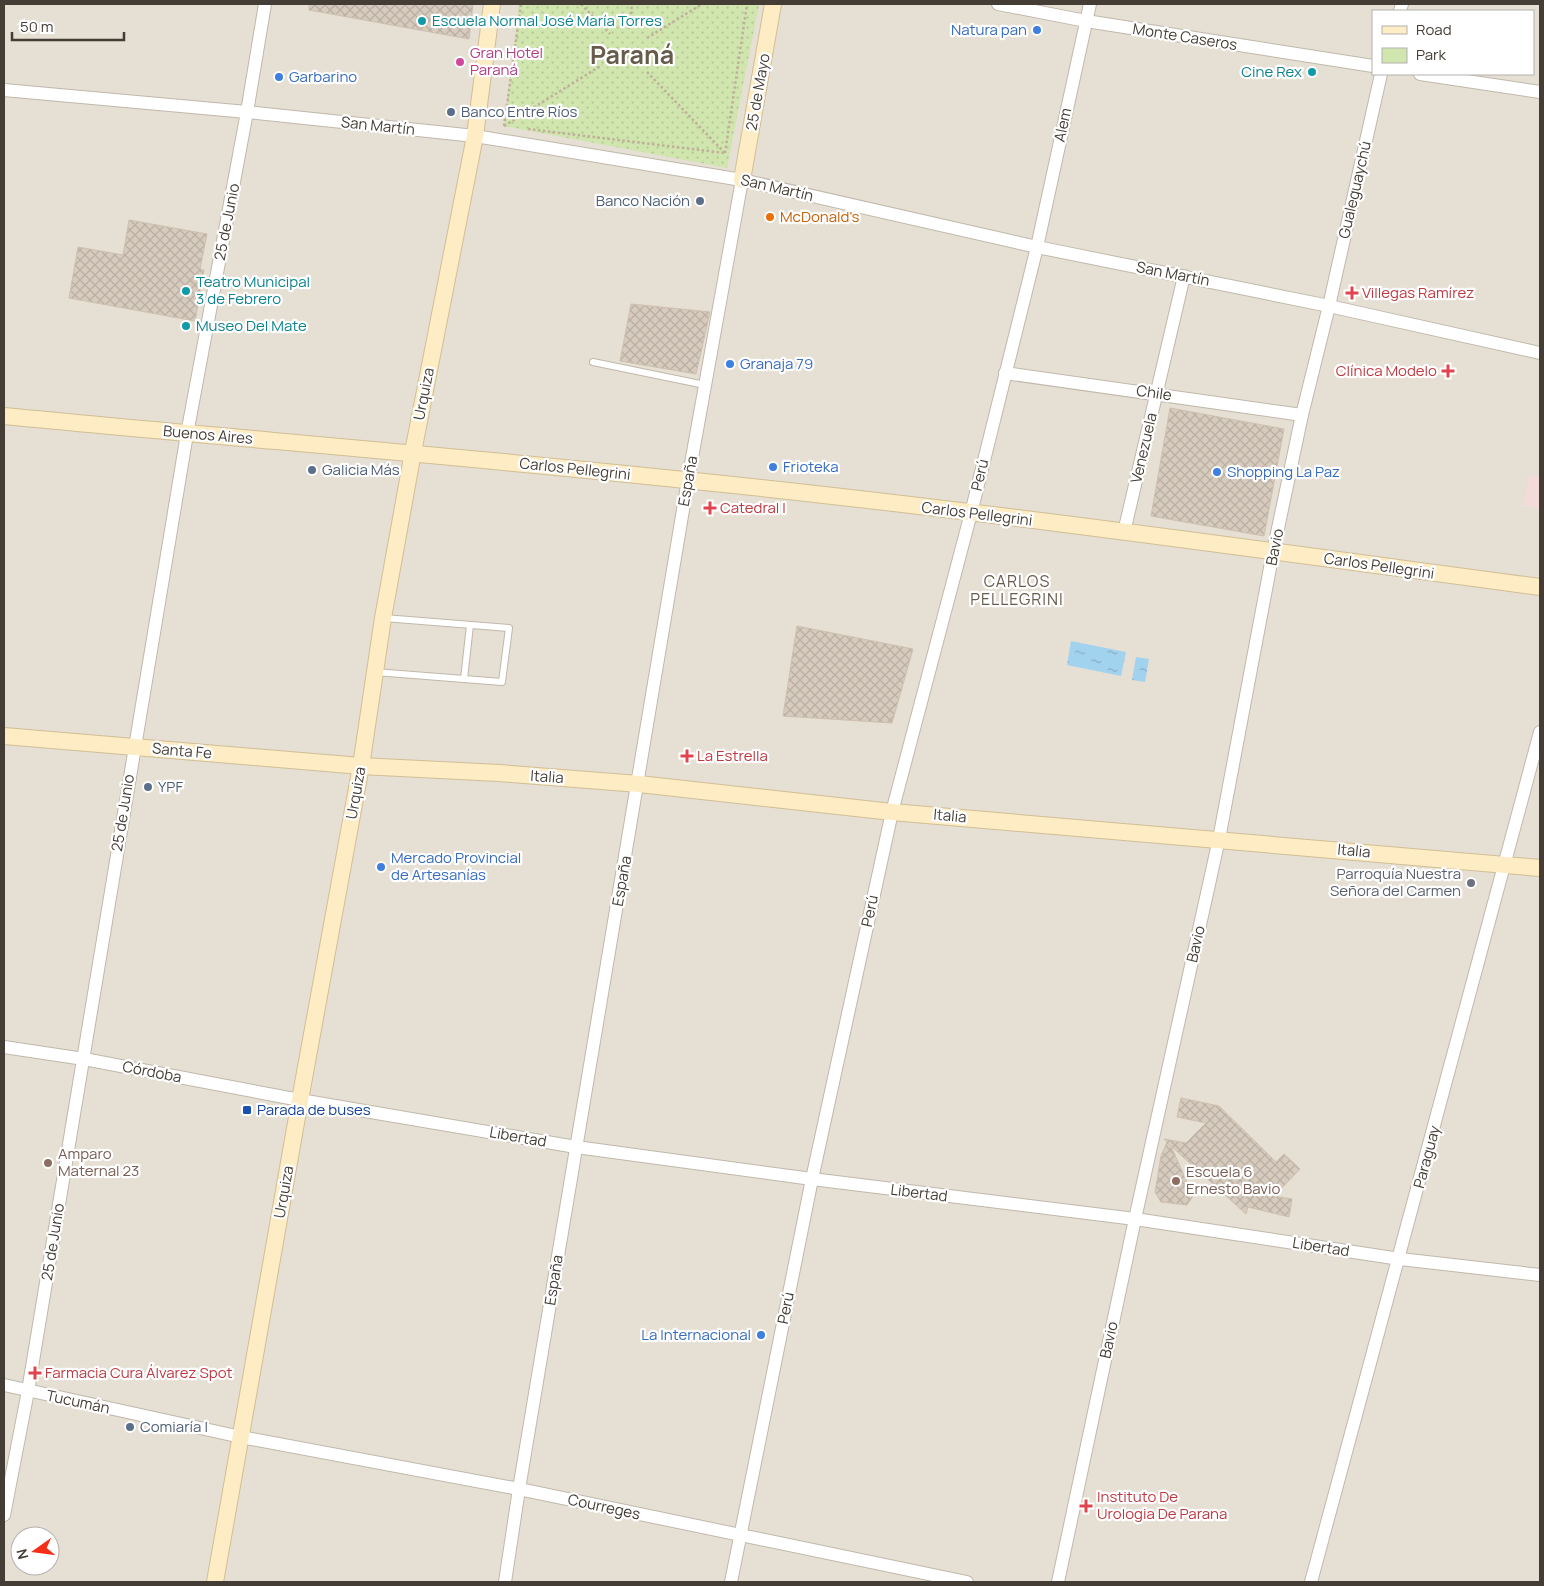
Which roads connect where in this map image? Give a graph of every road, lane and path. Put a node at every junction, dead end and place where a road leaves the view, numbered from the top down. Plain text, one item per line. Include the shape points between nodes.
1 (265, 4) edge
2 (492, 4) edge
3 (521, 4) edge
4 (581, 4) edge
5 (632, 4) edge
6 (702, 4) edge
7 (747, 4) edge
8 (773, 4) edge
9 (998, 4) edge
10 (1090, 4) edge
11 (1086, 21) junction
12 (629, 30) dead end
13 (610, 34) dead end
14 (647, 38) dead end
15 (602, 66) dead end
16 (1372, 66) edge
17 (647, 72) dead end
18 (1381, 75) edge
19 (1427, 75) edge
20 (4, 90) edge
21 (1540, 92) edge
22 (247, 112) junction
23 (504, 126) junction
24 (514, 128) dead end
25 (523, 129) dead end
26 (475, 136) junction
27 (725, 153) junction
28 (742, 180) junction
29 (1037, 247) junction
30 (1184, 276) junction
31 (1329, 306) junction
32 (1540, 353) edge
33 (593, 362) dead end
34 (1005, 373) junction
35 (705, 385) junction
36 (1156, 394) junction
37 (4, 416) edge
38 (1302, 416) junction
39 (187, 434) junction
40 (413, 452) junction
41 (688, 480) junction
42 (972, 513) junction
43 (1124, 532) junction
44 (1273, 552) junction
45 (1540, 587) edge
46 (383, 618) junction
47 (470, 625) junction
48 (375, 672) junction
49 (464, 679) junction
50 (1540, 732) edge
51 (4, 736) edge
52 (134, 746) junction
53 (361, 766) junction
54 (639, 784) junction
55 (892, 812) junction
56 (1219, 839) junction
57 (1505, 865) junction
58 (1540, 868) edge
59 (4, 1047) edge
60 (84, 1059) junction
61 (300, 1100) junction
62 (576, 1147) junction
63 (812, 1179) junction
64 (1135, 1219) junction
65 (1400, 1259) junction
66 (1540, 1275) edge
67 (4, 1384) edge
68 (28, 1391) junction
69 (241, 1437) junction
70 (519, 1489) junction
71 (4, 1515) edge
72 (741, 1535) junction
73 (216, 1582) edge
74 (505, 1582) edge
75 (731, 1582) edge
76 (967, 1582) edge
77 (1058, 1582) edge
78 (1311, 1582) edge

1 - 22 street, 25 de Junio
2 - 26 street, Urquiza
3 - 23 path
4 - 13 path
5 - 12 path
6 - 14 path
7 - 27 path
8 - 28 street, 25 de Mayo
9 - 11 street, Monte Caseros
10 - 11 street, Alem
11 - 16 street, Monte Caseros
11 - 29 street, Alem
15 - 23 path
17 - 27 path
18 - 31 street, Gualeguaychú
19 - 21 street
20 - 22 street, San Martín
22 - 26 street, San Martín
22 - 39 street, 25 de Junio
23 - 24 path
25 - 27 path
26 - 28 street, San Martín
26 - 40 street, Urquiza
28 - 29 street, San Martín
28 - 35 street, España
29 - 30 street, San Martín
29 - 34 street, Perú
30 - 31 street, San Martín
30 - 36 street, Venezuela
31 - 32 street, San Martín
31 - 38 street, Bavio
33 - 35 lane
34 - 36 street, Chile
34 - 42 street, Perú
35 - 41 street, España
36 - 38 street, Chile
36 - 43 street, Venezuela
37 - 39 street, Buenos Aires
38 - 44 street, Bavio
39 - 40 street, Buenos Aires
39 - 52 street, 25 de Junio
40 - 41 street, Carlos Pellegrini
40 - 46 street, Urquiza
41 - 42 street, Carlos Pellegrini
41 - 54 street, España
42 - 43 street, Carlos Pellegrini
42 - 55 street, Perú
43 - 44 street, Carlos Pellegrini
44 - 45 street, Carlos Pellegrini
44 - 56 street, Bavio
46 - 47 lane
46 - 48 street, Urquiza
47 - 49 lane
47 - 49 lane via 508,628 502,682
48 - 49 lane
48 - 53 street, Urquiza
50 - 57 street, Paraguay
51 - 52 street, Santa Fe
52 - 53 street, Santa Fe
52 - 60 street, 25 de Junio
53 - 54 street, Italia
53 - 61 street, Urquiza
54 - 55 street, Italia
54 - 62 street, España
55 - 56 street, Italia
55 - 63 street, Perú
56 - 57 street, Italia
56 - 64 street, Bavio
57 - 58 street, Italia
57 - 65 street, Paraguay
59 - 60 street, Córdoba
60 - 61 street, Córdoba
60 - 68 street, 25 de Junio
61 - 62 street, Libertad
61 - 69 street, Urquiza
62 - 63 street, Libertad
62 - 70 street, España
63 - 64 street, Libertad
63 - 72 street, Perú
64 - 65 street, Libertad
64 - 77 street, Bavio
65 - 66 street, Libertad
65 - 78 street, Paraguay
67 - 68 street, Tucumán
68 - 69 street, Tucumán
68 - 71 street, 25 de Junio
69 - 70 street, Courreges
69 - 73 street, Urquiza
70 - 72 street, Courreges
70 - 74 street, España
72 - 75 street, Perú
72 - 76 street, Courreges

